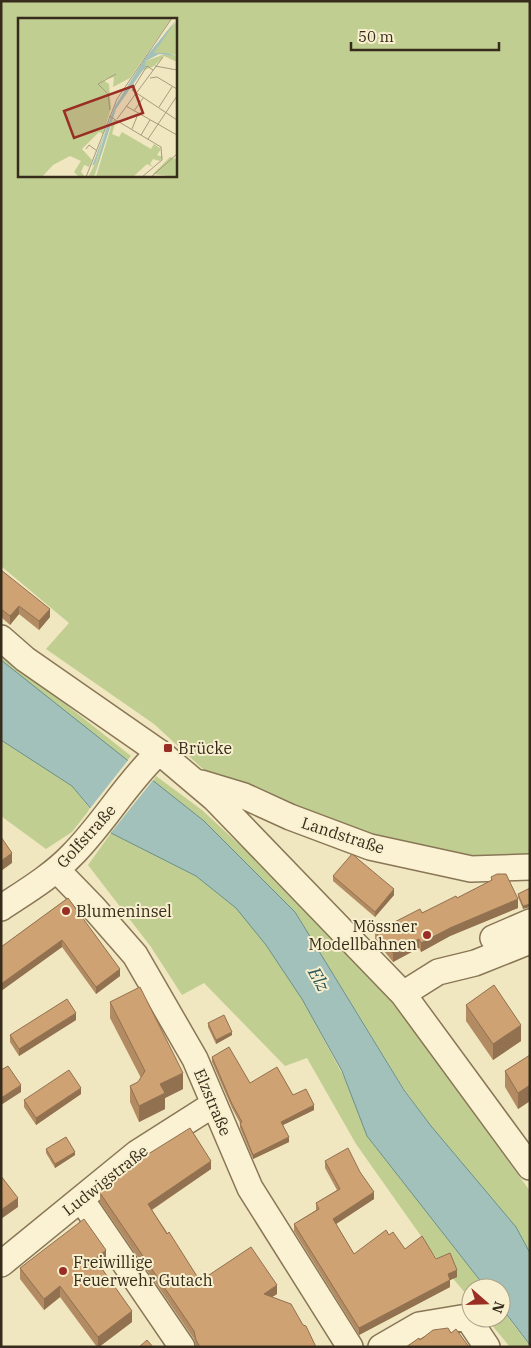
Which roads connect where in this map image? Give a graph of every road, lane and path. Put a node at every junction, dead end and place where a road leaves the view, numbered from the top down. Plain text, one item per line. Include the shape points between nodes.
1 (1, 638) edge
2 (152, 759) junction
3 (192, 780) junction
4 (530, 867) edge
5 (57, 870) junction
6 (1, 908) edge
7 (530, 922) edge
8 (530, 941) edge
9 (438, 972) junction
10 (403, 994) junction
11 (214, 1104) junction
12 (530, 1167) edge
13 (81, 1199) junction
14 (3, 1260) edge
15 (182, 1347) edge
16 (350, 1347) edge
17 (381, 1347) edge
18 (487, 1347) edge

1 - 2 street, Landstraße
2 - 3 street, Landstraße
2 - 5 street, Golfstraße via 85,842
3 - 4 street, Landstraße via 244,796 370,847 471,868
3 - 10 street, Landstraße via 228,812
5 - 6 street, Golfstraße
5 - 11 street, Elzstraße via 135,955 195,1060
7 - 9 street via 464,950
8 - 9 street via 475,964
9 - 10 street
10 - 12 street, Landstraße
11 - 13 street, Ludwigstraße via 137,1153
11 - 16 street, Elzstraße via 250,1188
13 - 14 street, Ludwigstraße
13 - 15 street
17 - 18 street via 419,1325 467,1317

